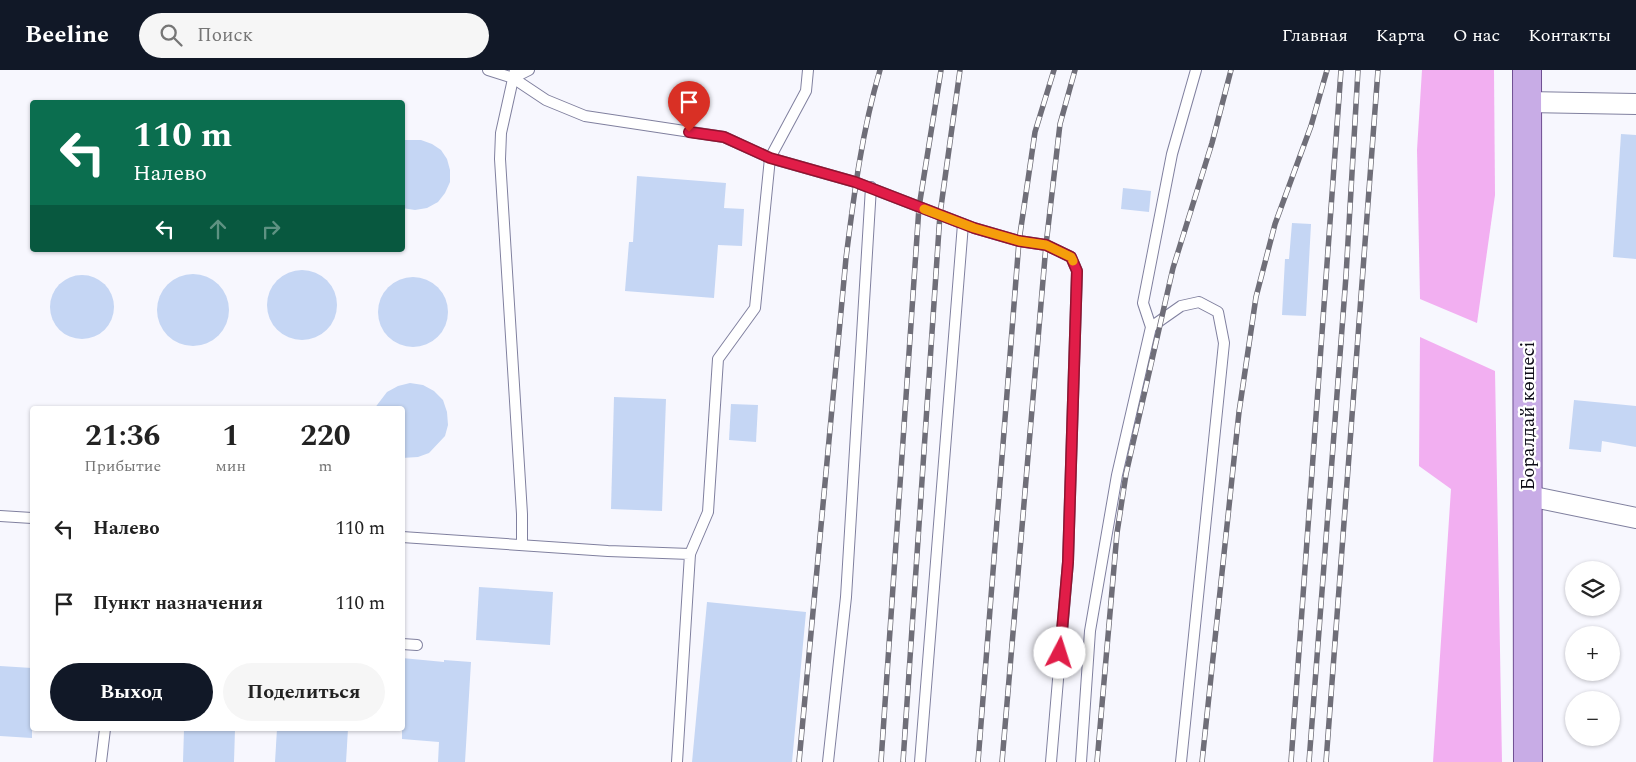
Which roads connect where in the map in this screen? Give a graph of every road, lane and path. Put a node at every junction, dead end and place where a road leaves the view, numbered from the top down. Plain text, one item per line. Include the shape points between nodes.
1 (488, 70) edge
2 (529, 70) edge
3 (808, 70) edge
4 (1196, 70) edge
5 (1527, 70) edge
6 (514, 74) edge
7 (1527, 102) junction
8 (1636, 104) edge
9 (770, 158) junction
10 (871, 187) junction
11 (963, 224) junction
12 (1151, 327) junction
13 (1529, 496) junction
14 (0, 516) edge
15 (30, 518) edge
16 (1636, 518) edge
17 (405, 537) edge
18 (522, 545) junction
19 (690, 554) junction
20 (405, 644) edge
21 (417, 645) dead end
22 (105, 731) edge
23 (101, 762) edge
24 (676, 762) edge
25 (828, 762) edge
26 (920, 762) edge
27 (1051, 762) edge
28 (1081, 762) edge
29 (1180, 762) edge
30 (1528, 762) edge

1 - 6 lane
2 - 6 lane
3 - 9 lane via 806,91
4 - 12 lane via 1172,154 1143,303
5 - 7 main road, Боралдай көшесі
6 - 9 lane via 546,100 585,116 724,137
6 - 18 lane via 501,133 500,159
7 - 8 street
7 - 13 main road, Боралдай көшесі
9 - 10 lane
9 - 19 lane via 756,308 718,359 708,512
10 - 11 lane
10 - 25 lane via 846,597
11 - 26 lane
11 - 27 lane via 1019,241 1046,245 1071,257 1077,271 1068,562
12 - 28 lane via 1117,476 1090,631
12 - 29 lane via 1182,306 1199,302 1218,312 1224,343
13 - 16 street
13 - 30 main road, Боралдай көшесі
14 - 15 lane
17 - 18 lane
18 - 19 lane
19 - 24 lane
20 - 21 lane
22 - 23 lane

